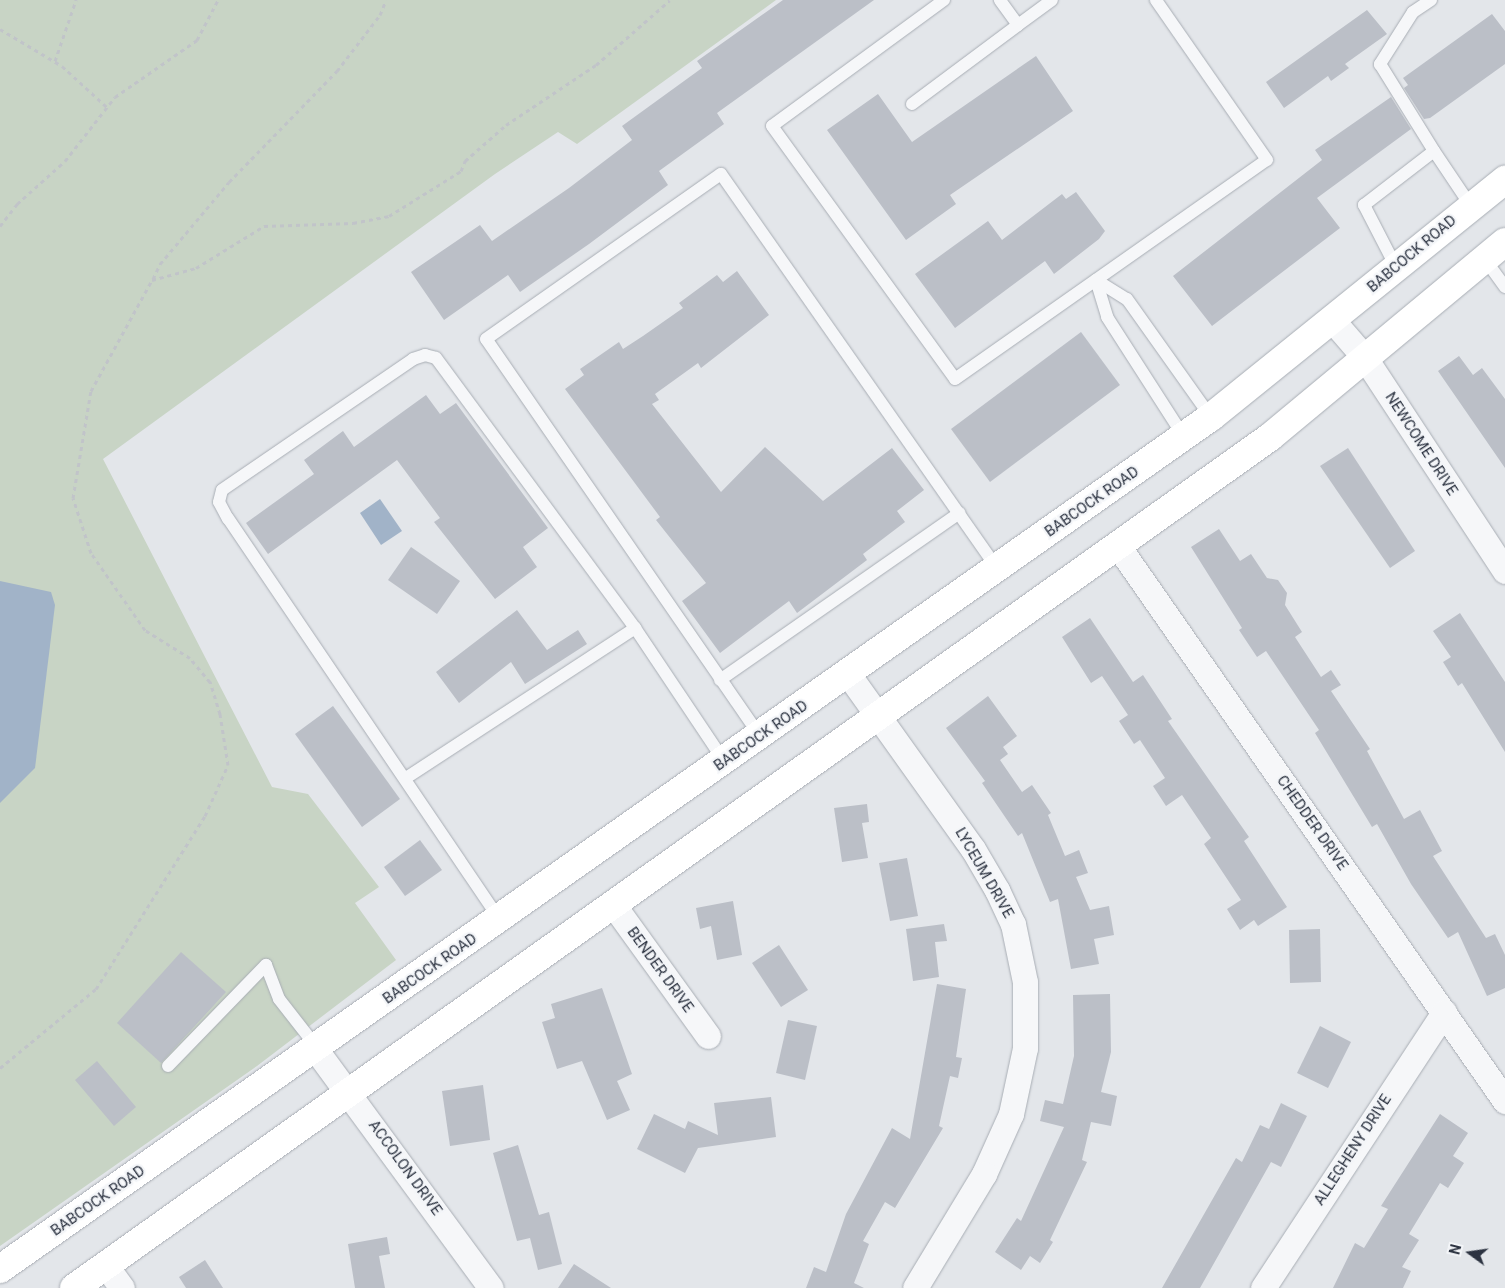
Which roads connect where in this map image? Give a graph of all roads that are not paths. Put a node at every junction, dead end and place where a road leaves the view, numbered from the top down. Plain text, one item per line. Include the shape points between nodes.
1 (944, 0) edge
2 (1000, 0) edge
3 (1052, 0) edge
4 (1156, 0) edge
5 (1431, 0) edge
6 (1018, 24) junction
7 (912, 104) dead end
8 (1434, 151) junction
9 (1505, 180) edge
10 (1471, 206) junction
11 (1495, 250) edge
12 (1396, 267) junction
13 (1096, 280) junction
14 (1505, 287) edge
15 (1333, 321) junction
16 (1365, 358) junction
17 (1211, 417) junction
18 (1184, 436) junction
19 (959, 513) junction
20 (1118, 546) junction
21 (998, 569) junction
22 (1505, 571) edge
23 (635, 628) junction
24 (848, 674) junction
25 (720, 680) junction
26 (878, 716) junction
27 (760, 736) junction
28 (724, 761) junction
29 (406, 778) junction
30 (612, 904) junction
31 (500, 920) junction
32 (1444, 1012) junction
33 (708, 1036) dead end
34 (317, 1049) junction
35 (168, 1066) dead end
36 (348, 1090) junction
37 (1505, 1100) edge
38 (106, 1266) junction
39 (0, 1269) edge
40 (74, 1288) edge
41 (122, 1288) edge
42 (491, 1288) edge
43 (915, 1288) edge
44 (1263, 1288) edge

1 - 13 lane via 772,126 954,379
2 - 6 lane
3 - 6 lane
4 - 13 lane via 1267,160
5 - 8 lane via 1413,12 1380,64
6 - 7 lane
8 - 10 lane
8 - 12 lane via 1364,205
9 - 10 main road, BABCOCK ROAD
10 - 12 main road, BABCOCK ROAD
11 - 14 lane
11 - 16 main road
12 - 15 main road, BABCOCK ROAD
13 - 17 lane via 1127,300
13 - 18 lane via 1107,317
15 - 16 street, NEWCOME DRIVE
15 - 17 main road, BABCOCK ROAD
16 - 20 main road via 1270,437
16 - 22 street, NEWCOME DRIVE
17 - 18 main road, BABCOCK ROAD
18 - 21 main road, BABCOCK ROAD
19 - 21 lane
19 - 25 lane
19 - 25 lane via 722,174 502,327 486,339
20 - 26 main road
20 - 32 street, CHEDDER DRIVE
21 - 24 main road, BABCOCK ROAD
23 - 28 lane
23 - 29 lane
23 - 29 lane via 436,358 425,355 412,359 222,490 219,502
24 - 26 street, LYCEUM DRIVE
24 - 27 main road, BABCOCK ROAD
25 - 27 lane
26 - 30 main road
26 - 43 street, LYCEUM DRIVE via 974,849 998,890 1013,924 1025,982 1025,1048 1011,1114 984,1174
27 - 28 main road, BABCOCK ROAD
28 - 31 main road, BABCOCK ROAD
29 - 31 lane
30 - 33 street, BENDER DRIVE
30 - 36 main road
31 - 34 main road, BABCOCK ROAD
32 - 37 street, CHEDDER DRIVE
32 - 44 street, ALLEGHENY DRIVE
34 - 35 lane via 279,999 266,965
34 - 36 street, ACCOLON DRIVE
34 - 39 main road, BABCOCK ROAD
36 - 38 main road
36 - 42 street, ACCOLON DRIVE
38 - 40 main road
38 - 41 street

